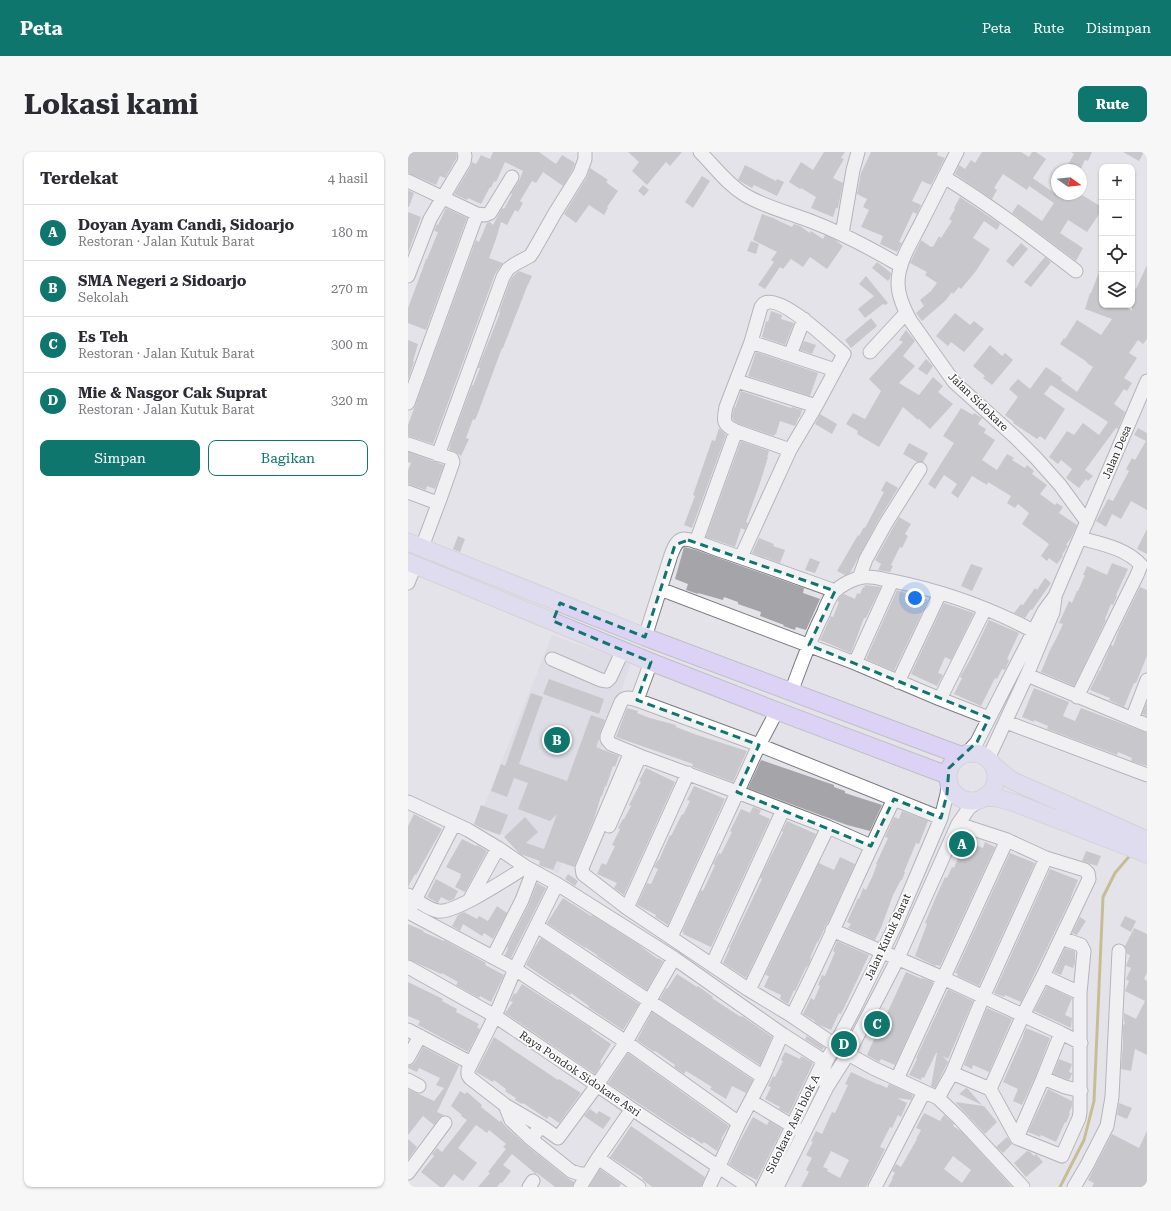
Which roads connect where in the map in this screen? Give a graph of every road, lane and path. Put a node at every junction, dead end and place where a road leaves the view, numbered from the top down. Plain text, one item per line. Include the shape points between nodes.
1 (464, 152) edge
2 (585, 152) edge
3 (700, 152) edge
4 (858, 152) edge
5 (957, 152) edge
6 (944, 176) junction
7 (512, 177) dead end
8 (408, 181) edge
9 (443, 198) junction
10 (481, 215) junction
11 (842, 234) junction
12 (901, 266) junction
13 (1076, 271) dead end
14 (408, 276) edge
15 (906, 313) junction
16 (804, 319) junction
17 (751, 342) junction
18 (870, 352) dead end
19 (790, 355) junction
20 (835, 370) junction
21 (737, 381) junction
22 (1147, 381) edge
23 (408, 403) edge
24 (816, 406) junction
25 (736, 431) junction
26 (408, 444) edge
27 (790, 450) junction
28 (438, 455) junction
29 (920, 469) dead end
30 (408, 492) edge
31 (439, 501) junction
32 (1087, 522) junction
33 (1080, 538) junction
34 (696, 542) junction
35 (415, 545) edge
36 (741, 557) junction
37 (411, 564) edge
38 (1142, 577) edge
39 (859, 578) junction
40 (892, 581) junction
41 (408, 583) edge
42 (660, 588) junction
43 (835, 592) junction
44 (940, 593) junction
45 (1055, 596) junction
46 (560, 603) junction
47 (985, 609) junction
48 (553, 621) junction
49 (1033, 631) junction
50 (645, 637) junction
51 (809, 645) junction
52 (623, 650) junction
53 (552, 659) dead end
54 (651, 662) junction
55 (855, 663) junction
56 (1027, 675) junction
57 (1147, 680) edge
58 (898, 682) junction
59 (791, 692) junction
60 (1078, 696) junction
61 (940, 699) junction
62 (637, 700) junction
63 (777, 711) junction
64 (989, 718) junction
65 (1132, 719) junction
66 (1006, 722) junction
67 (1147, 725) edge
68 (759, 745) junction
69 (635, 754) junction
70 (964, 754) junction
71 (991, 763) junction
72 (688, 774) junction
73 (1147, 776) edge
74 (948, 780) junction
75 (737, 792) junction
76 (894, 799) junction
77 (982, 799) junction
78 (409, 804) edge
79 (783, 810) junction
80 (941, 818) junction
81 (454, 824) junction
82 (958, 824) junction
83 (828, 827) junction
84 (1118, 836) junction
85 (1007, 840) junction
86 (871, 846) junction
87 (498, 848) junction
88 (1146, 849) edge
89 (1046, 858) junction
90 (529, 869) junction
91 (557, 884) junction
92 (412, 897) edge
93 (470, 901) junction
94 (627, 908) junction
95 (408, 913) edge
96 (537, 926) junction
97 (832, 930) junction
98 (671, 938) junction
99 (1061, 938) junction
100 (1119, 951) dead end
101 (883, 952) junction
102 (493, 957) junction
103 (674, 958) junction
104 (898, 958) junction
105 (712, 965) junction
106 (408, 967) edge
107 (515, 969) junction
108 (408, 976) edge
109 (1043, 976) junction
110 (943, 978) junction
111 (749, 990) junction
112 (1080, 993) junction
113 (983, 998) junction
114 (648, 1001) junction
115 (1022, 1015) junction
116 (792, 1016) junction
117 (493, 1020) junction
118 (408, 1030) edge
119 (1061, 1033) junction
120 (782, 1034) junction
121 (420, 1036) junction
122 (626, 1042) junction
123 (1081, 1043) junction
124 (835, 1045) junction
125 (848, 1054) junction
126 (408, 1058) edge
127 (825, 1061) junction
128 (471, 1063) junction
129 (952, 1073) junction
130 (763, 1077) junction
131 (1043, 1078) junction
132 (897, 1079) junction
133 (827, 1086) junction
134 (595, 1088) junction
135 (990, 1089) junction
136 (1081, 1091) junction
137 (924, 1092) junction
138 (938, 1098) junction
139 (751, 1101) junction
140 (505, 1106) junction
141 (629, 1113) junction
142 (739, 1122) junction
143 (445, 1123) dead end
144 (541, 1126) junction
145 (792, 1126) junction
146 (804, 1132) junction
147 (558, 1138) junction
148 (1017, 1138) junction
149 (531, 1139) junction
150 (548, 1153) junction
151 (598, 1158) junction
152 (717, 1171) junction
153 (408, 1173) edge
154 (588, 1174) junction
155 (580, 1187) edge
156 (639, 1187) edge
157 (709, 1187) edge
158 (734, 1187) edge
159 (749, 1187) edge
160 (763, 1187) edge
161 (777, 1187) edge
162 (875, 1187) edge
163 (1024, 1187) edge
164 (1074, 1187) edge

1 - 9 street via 464,162
2 - 28 street via 580,173 534,250 530,256 508,269 503,276
3 - 11 street via 731,185 744,194 760,203
4 - 11 street
5 - 6 street, Jalan Sidokare
6 - 12 street, Jalan Sidokare
6 - 13 street via 1017,226
7 - 10 street via 490,214
8 - 9 street
9 - 10 street
9 - 14 street via 430,219
10 - 23 street
11 - 12 street
12 - 15 street, Jalan Sidokare via 899,296
15 - 18 street
15 - 32 street, Jalan Sidokare via 954,382 1036,458
16 - 17 street via 776,303 765,303 761,307
16 - 19 street
16 - 20 street via 844,354
17 - 19 street
17 - 21 street
19 - 20 street
20 - 24 street
21 - 24 street
21 - 25 street via 724,417 728,427
22 - 32 street, Jalan Desa
24 - 27 street
25 - 27 street
25 - 34 street
26 - 28 street
27 - 36 street
28 - 31 street via 452,459 453,464
29 - 39 street via 886,523
30 - 31 street
31 - 35 street
32 - 33 street
33 - 38 street via 1114,548 1136,560 1141,565
33 - 45 street
34 - 36 street
34 - 42 street via 683,539 678,541
35 - 46 main road
36 - 43 street
37 - 41 street
37 - 48 main road
38 - 60 street
39 - 40 street via 871,577
39 - 43 street via 848,582
40 - 44 street
40 - 55 street
42 - 50 street
42 - 51 street
43 - 51 street
44 - 47 street
44 - 58 street
45 - 49 street
45 - 56 street via 1053,612
46 - 48 main road
46 - 50 main road
47 - 49 street
47 - 61 street
48 - 52 main road
49 - 64 street
50 - 59 main road
51 - 55 street
51 - 59 street
52 - 53 street via 607,681 594,678
52 - 54 main road
54 - 62 street
54 - 63 main road
55 - 58 street
56 - 60 street
56 - 66 street
57 - 65 street
58 - 61 street
59 - 70 main road
60 - 65 street
61 - 64 street
62 - 68 street
62 - 69 street via 623,699 607,736 611,744
63 - 68 street
63 - 74 main road
64 - 70 street via 977,742
65 - 67 street
66 - 71 street
66 - 73 street
68 - 75 street
68 - 76 street
69 - 72 street
69 - 94 street via 604,825 587,878
70 - 71 main road via 976,753
70 - 74 main road via 953,761 949,768
71 - 77 main road via 996,774 995,783 992,790
71 - 84 main road via 1011,780
72 - 75 street
72 - 94 street
74 - 77 main road via 952,791 963,800 970,802
74 - 80 street, Jalan Kutuk Barat via 948,794
75 - 79 street
75 - 98 street
76 - 80 street
76 - 86 street
77 - 82 street, Jalan Kutuk Barat via 969,808
77 - 84 main road via 998,798
78 - 81 street
79 - 83 street
79 - 105 street
80 - 101 street, Jalan Kutuk Barat
81 - 87 street
81 - 92 street
82 - 85 street
82 - 104 street, Jalan Kutuk Barat
83 - 86 street
83 - 111 street
84 - 88 main road
85 - 89 street
85 - 110 street
86 - 97 street
87 - 90 street
87 - 93 street
89 - 99 street via 1088,873 1089,879
89 - 113 street
90 - 91 street
90 - 93 street
90 - 102 street via 522,900
91 - 96 street
91 - 103 street
92 - 93 street via 439,911 456,908
92 - 95 street
94 - 98 street
95 - 102 street
96 - 107 street
96 - 114 street
97 - 101 street
97 - 116 street
98 - 105 street
99 - 109 street
99 - 112 street via 1081,945 1084,951
100 - 164 street via 1112,1097 1107,1126
101 - 104 street
101 - 124 street, Jalan Kutuk Barat
102 - 107 street
103 - 114 street
103 - 120 street
104 - 110 street
104 - 125 street, Jalan Kutuk Barat
105 - 111 street
106 - 117 street, Raya Pondok Sidokare Asri
107 - 117 street
107 - 122 street
108 - 117 street, Raya Pondok Sidokare Asri
109 - 112 street
109 - 115 street
110 - 113 street
110 - 132 street
111 - 116 street
112 - 123 street
113 - 115 street
113 - 129 street
114 - 122 street
114 - 130 street
115 - 119 street
115 - 135 street
116 - 124 street
117 - 128 street
117 - 134 street, Raya Pondok Sidokare Asri
118 - 121 street
119 - 123 street
119 - 131 street
120 - 127 street
120 - 130 street
121 - 126 street
121 - 128 street
122 - 134 street
122 - 142 street
123 - 136 street
124 - 125 street
124 - 127 street, Jalan Kutuk Barat
125 - 132 street
125 - 133 street, Jalan Kutuk Barat
127 - 133 street, Jalan Kutuk Barat via 823,1077
127 - 145 street, Sidokare Asri blok A
128 - 140 street via 468,1070 470,1078
129 - 135 street
129 - 138 street
130 - 139 street
131 - 136 street
131 - 148 street
132 - 137 street
133 - 146 street, Jalan Kutuk Barat
134 - 141 street, Raya Pondok Sidokare Asri
134 - 147 street
135 - 148 street
136 - 148 street via 1079,1118 1062,1156
137 - 138 street
137 - 162 street
138 - 163 street
139 - 142 street
139 - 145 street
140 - 144 street
140 - 149 street via 511,1120
141 - 151 street
141 - 152 street, Raya Pondok Sidokare Asri
142 - 152 street
143 - 153 street
144 - 147 street
144 - 149 street
145 - 146 street
145 - 160 street, Sidokare Asri blok A
146 - 161 street, Jalan Kutuk Barat
147 - 150 street
149 - 150 street
150 - 154 street via 575,1173
151 - 154 street
151 - 156 street
152 - 157 street
152 - 158 street, Raya Pondok Sidokare Asri
152 - 159 street, Raya Pondok Sidokare Asri
154 - 155 street

